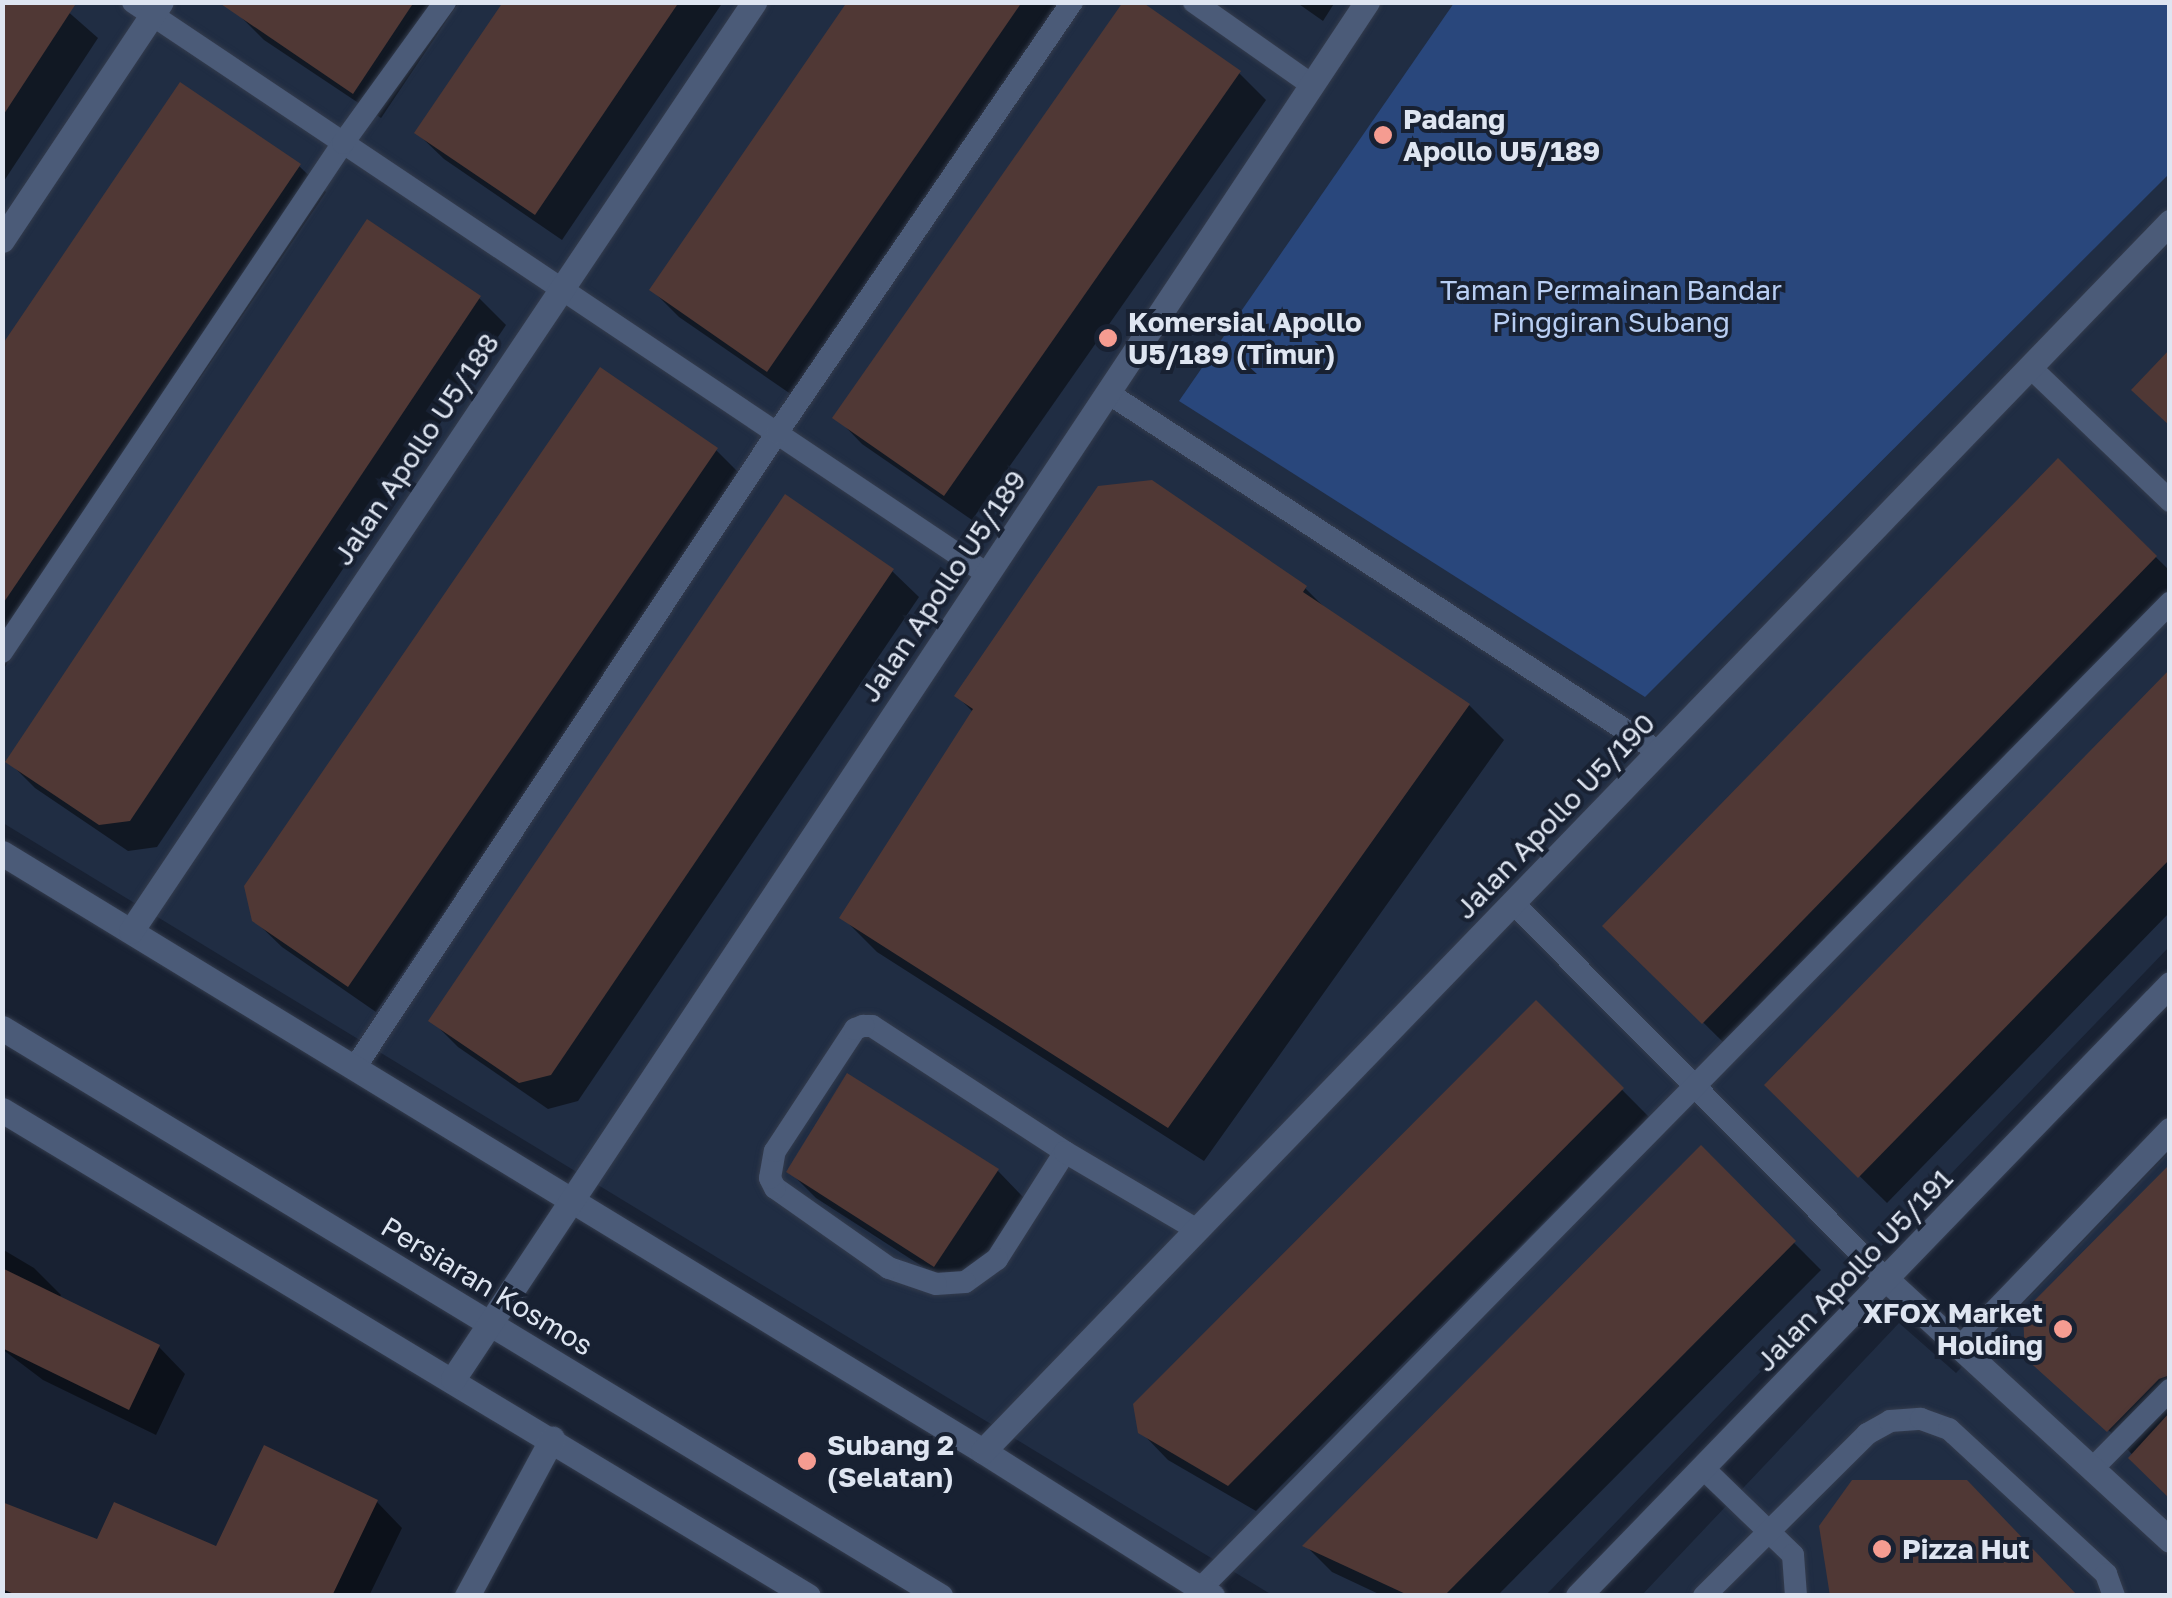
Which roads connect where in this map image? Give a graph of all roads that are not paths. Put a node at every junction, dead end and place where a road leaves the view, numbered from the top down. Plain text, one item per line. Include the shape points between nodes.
1 (445, 2) edge
2 (754, 2) edge
3 (1072, 2) edge
4 (1194, 2) edge
5 (1367, 2) edge
6 (149, 7) edge
7 (1312, 84) junction
8 (344, 144) junction
9 (2170, 222) edge
10 (2, 240) edge
11 (559, 288) junction
12 (2030, 367) junction
13 (1108, 393) junction
14 (777, 434) junction
15 (2170, 501) edge
16 (988, 574) junction
17 (2170, 603) edge
18 (2, 652) edge
19 (1658, 752) junction
20 (2, 852) edge
21 (1514, 904) junction
22 (131, 932) junction
23 (2170, 984) edge
24 (2, 1028) edge
25 (354, 1069) junction
26 (1696, 1086) junction
27 (2, 1110) edge
28 (2170, 1130) edge
29 (1065, 1152) junction
30 (570, 1203) junction
31 (1194, 1228) junction
32 (1887, 1280) junction
33 (490, 1323) junction
34 (1960, 1347) junction
35 (453, 1378) junction
36 (2170, 1390) edge
37 (552, 1439) junction
38 (983, 1451) junction
39 (1704, 1468) junction
40 (2092, 1469) junction
41 (1767, 1529) junction
42 (2170, 1540) edge
43 (1206, 1592) edge
44 (467, 1596) edge
45 (808, 1596) edge
46 (940, 1596) edge
47 (1578, 1596) edge
48 (1704, 1596) edge
49 (1796, 1596) edge
50 (2114, 1596) edge

1 - 8 lane
2 - 11 street, Jalan Apollo U5/188
3 - 14 lane
4 - 7 lane
5 - 7 street, Jalan Apollo U5/189
6 - 8 lane
6 - 10 street
7 - 13 street, Jalan Apollo U5/189
8 - 11 lane
8 - 18 lane
9 - 12 street, Jalan Apollo U5/190
11 - 14 lane
11 - 22 street, Jalan Apollo U5/188
12 - 15 lane
12 - 19 street, Jalan Apollo U5/190
13 - 16 street, Jalan Apollo U5/189
13 - 19 lane
14 - 16 lane
14 - 25 lane
16 - 30 street, Jalan Apollo U5/189
17 - 26 lane
19 - 21 street, Jalan Apollo U5/190
20 - 22 street
21 - 26 lane
21 - 31 street, Jalan Apollo U5/190
22 - 25 street
23 - 32 street, Jalan Apollo U5/191
24 - 33 street, Persiaran Kosmos
25 - 30 street
26 - 32 lane
26 - 43 lane
27 - 35 street
28 - 34 street
29 - 29 lane via 872,1026 862,1026 775,1151 770,1178 774,1188 889,1268 936,1284 964,1282 997,1259
29 - 31 lane
30 - 33 street, Jalan Apollo U5/189
30 - 38 street
31 - 38 street, Jalan Apollo U5/190
32 - 34 street
32 - 39 street, Jalan Apollo U5/191
33 - 35 street, Jalan Apollo U5/189
33 - 46 street, Persiaran Kosmos
34 - 40 street
35 - 37 street
36 - 40 lane
37 - 44 street
37 - 45 street
38 - 43 street
39 - 41 lane
39 - 47 street, Jalan Apollo U5/191
40 - 42 street
41 - 48 lane
41 - 49 lane via 1793,1555
41 - 50 lane via 1867,1434 1890,1422 1921,1419 1949,1429 2106,1574

